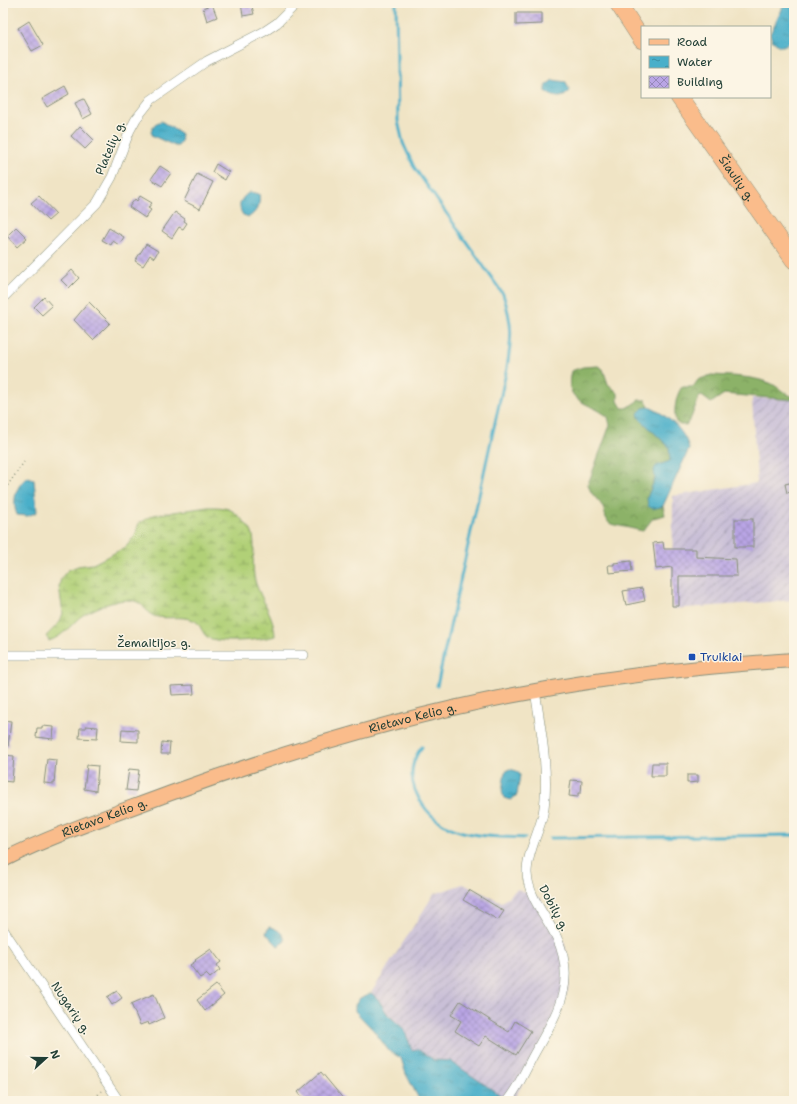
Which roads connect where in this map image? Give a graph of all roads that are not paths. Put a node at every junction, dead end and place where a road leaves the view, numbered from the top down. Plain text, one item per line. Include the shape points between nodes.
1 (297, 3) edge
2 (618, 3) edge
3 (641, 38) edge
4 (680, 98) edge
5 (794, 260) edge
6 (3, 298) edge
7 (304, 655) dead end
8 (3, 656) edge
9 (794, 660) edge
10 (535, 691) junction
11 (46, 840) junction
12 (3, 851) edge
13 (3, 860) edge
14 (3, 929) edge
15 (119, 1101) edge
16 (508, 1101) edge

1 - 6 street, Platelių g. via 266,31 207,61 152,100 130,130 112,177 97,203
2 - 3 highway
4 - 5 highway, Šiaulių g.
7 - 8 street, Žemaitijos g.
9 - 10 main road, Rietavo Kelio g. via 660,672
10 - 11 main road, Rietavo Kelio g. via 436,712 308,746
10 - 16 street, Dobilų g. via 540,723 545,798 543,815 527,870 528,883 563,953 566,967 565,986 559,1008
11 - 12 main road, Rietavo Kelio g.
11 - 13 main road, Rietavo Kelio g.
14 - 15 street, Nugarių g.

